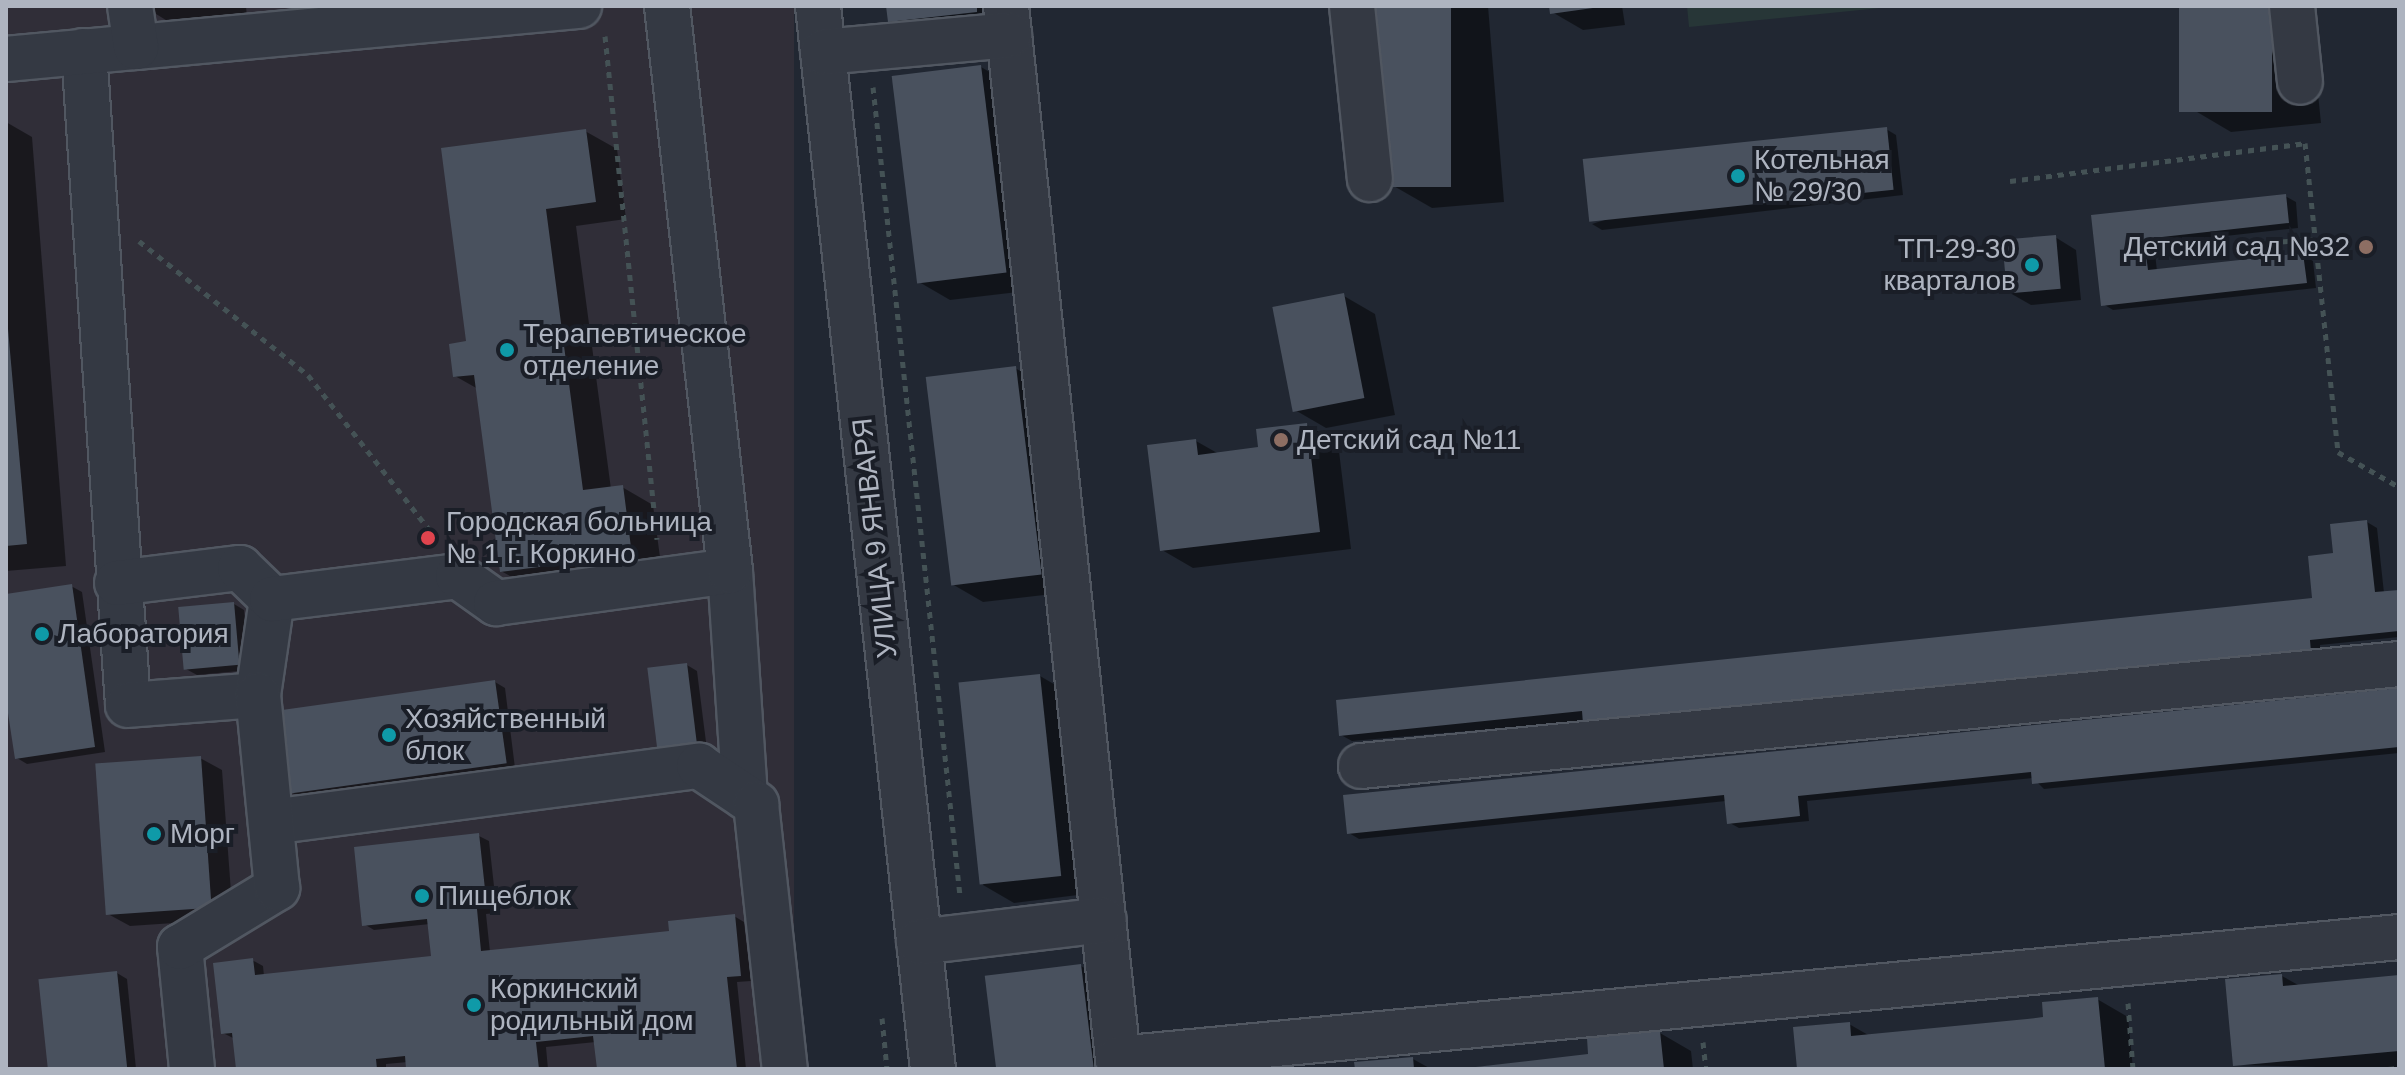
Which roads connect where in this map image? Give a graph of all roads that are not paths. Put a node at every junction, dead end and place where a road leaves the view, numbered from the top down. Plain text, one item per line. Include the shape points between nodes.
1 (667, 6) edge
2 (818, 6) edge
3 (1352, 6) edge
4 (2292, 6) edge
5 (591, 14) edge
6 (1008, 21) edge
7 (133, 26) edge
8 (84, 51) junction
9 (823, 52) junction
10 (6, 59) edge
11 (2300, 82) dead end
12 (1370, 179) dead end
13 (730, 571) junction
14 (117, 583) junction
15 (272, 599) junction
16 (2399, 664) edge
17 (258, 695) junction
18 (1361, 766) dead end
19 (745, 797) junction
20 (271, 822) junction
21 (1104, 920) junction
22 (2399, 937) edge
23 (919, 942) junction
24 (1299, 1055) edge
25 (192, 1069) edge
26 (785, 1069) edge
27 (933, 1069) edge

1 - 13 street
2 - 9 street, УЛИЦА 9 ЯНВАРЯ
3 - 12 street
4 - 11 street
5 - 7 street
6 - 9 street
6 - 21 street
7 - 8 street
8 - 10 street
8 - 14 street
9 - 23 street, УЛИЦА 9 ЯНВАРЯ
13 - 15 street via 496,603 458,576
13 - 19 street
14 - 15 street via 240,568
14 - 17 street via 128,705
15 - 17 street
16 - 18 street
17 - 20 street
19 - 20 street via 699,766
19 - 26 street via 756,804
20 - 25 street via 277,888 180,947
21 - 23 street
21 - 24 street via 1118,1059
22 - 24 street
23 - 27 street, УЛИЦА 9 ЯНВАРЯ

